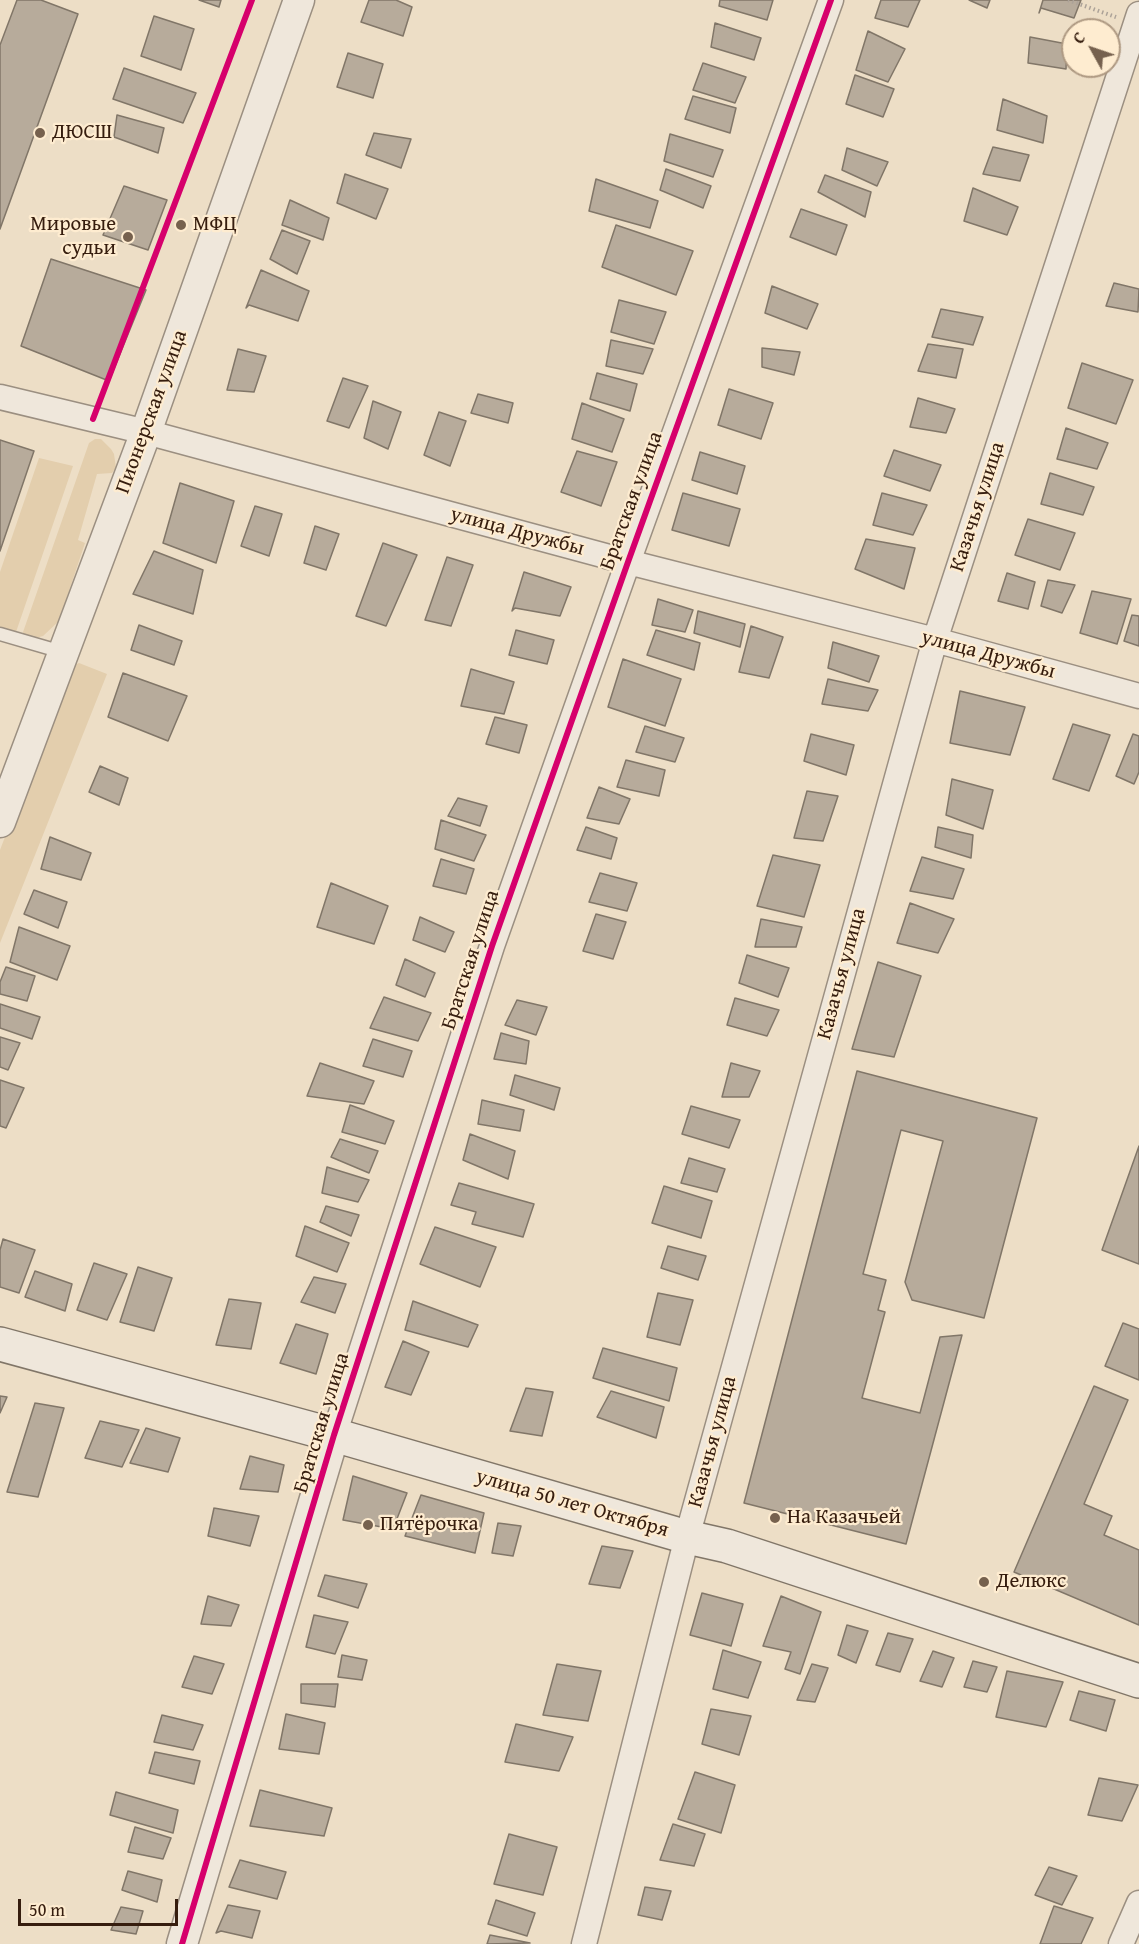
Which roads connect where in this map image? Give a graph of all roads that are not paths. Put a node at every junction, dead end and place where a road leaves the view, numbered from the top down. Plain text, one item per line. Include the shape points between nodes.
1 (299, 0) edge
2 (831, 0) edge
3 (1129, 16) edge
4 (0, 397) edge
5 (146, 432) junction
6 (628, 562) junction
7 (0, 634) edge
8 (935, 640) junction
9 (62, 652) junction
10 (1139, 696) edge
11 (0, 822) edge
12 (0, 1344) edge
13 (334, 1435) junction
14 (687, 1537) junction
15 (1139, 1681) edge
16 (1139, 1903) edge
17 (183, 1944) edge
18 (584, 1944) edge
19 (1121, 1944) edge

1 - 5 street, Пионерская улица
2 - 6 street, Братская улица
3 - 8 street, Казачья улица
4 - 5 street, улица Дружбы
5 - 6 street, улица Дружбы
5 - 9 street, Пионерская улица
6 - 8 street, улица Дружбы
6 - 13 street, Братская улица via 492,946
7 - 9 lane
8 - 10 street, улица Дружбы
8 - 14 street, Казачья улица
9 - 11 street, Пионерская улица
12 - 13 main road, улица 50 лет Октября
13 - 14 main road, улица 50 лет Октября
13 - 17 street, Братская улица
14 - 15 main road, улица 50 лет Октября via 727,1546
14 - 18 street, Казачья улица
16 - 19 street

